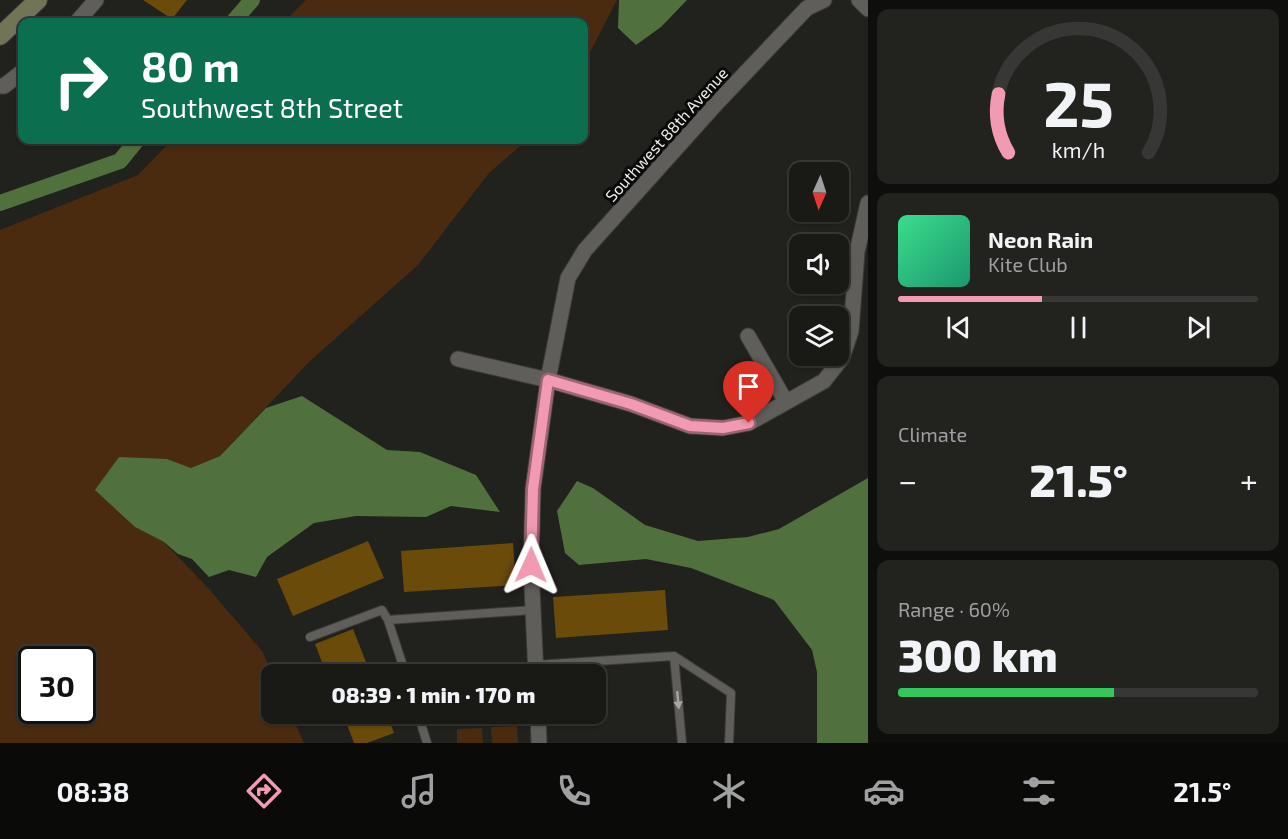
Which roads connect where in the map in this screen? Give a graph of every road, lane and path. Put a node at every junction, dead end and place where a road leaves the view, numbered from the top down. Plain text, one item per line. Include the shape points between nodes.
1 (38, 0) edge
2 (96, 0) edge
3 (824, 0) edge
4 (859, 0) edge
5 (868, 9) edge
6 (19, 18) edge
7 (80, 18) edge
8 (18, 19) edge
9 (0, 36) edge
10 (18, 75) edge
11 (0, 86) edge
12 (868, 203) edge
13 (748, 336) dead end
14 (458, 359) dead end
15 (548, 380) junction
16 (786, 402) junction
17 (533, 610) junction
18 (388, 620) junction
19 (310, 637) dead end
20 (674, 656) junction
21 (402, 664) edge
22 (536, 664) edge
23 (595, 664) edge
24 (421, 724) edge
25 (538, 724) edge
26 (427, 743) edge
27 (539, 743) edge
28 (682, 743) edge
29 (729, 743) edge

1 - 6 main road
2 - 7 street
3 - 15 street, Southwest 88th Avenue via 807,8 585,250 568,278
4 - 5 street
8 - 9 main road
10 - 11 street
12 - 16 street via 857,252 851,332 842,358 824,381
13 - 16 street
14 - 15 street
15 - 16 street via 690,426 723,428 749,423
15 - 17 street, Southwest 88th Avenue via 533,489
17 - 18 lane
17 - 22 street, Southwest 88th Avenue
18 - 19 lane via 382,610
18 - 21 lane
20 - 23 lane
20 -> 28 lane
20 - 29 lane via 731,693
24 - 26 lane
25 - 27 street

